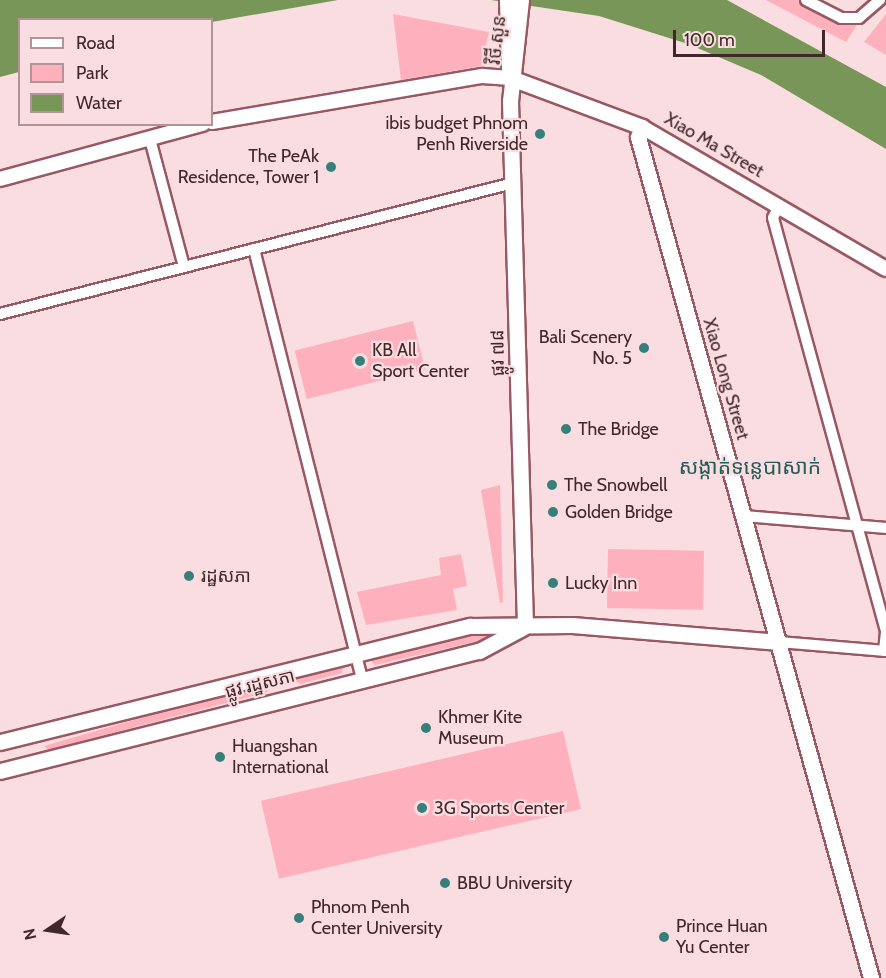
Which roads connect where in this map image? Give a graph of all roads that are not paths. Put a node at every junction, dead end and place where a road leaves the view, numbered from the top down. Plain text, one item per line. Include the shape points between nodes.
1 (507, 0) edge
2 (521, 0) edge
3 (806, 0) edge
4 (880, 0) edge
5 (512, 43) junction
6 (511, 78) junction
7 (213, 122) edge
8 (196, 126) edge
9 (642, 127) junction
10 (150, 139) junction
11 (0, 179) edge
12 (513, 183) junction
13 (779, 206) junction
14 (254, 249) junction
15 (184, 267) junction
16 (886, 269) edge
17 (0, 314) edge
18 (744, 516) junction
19 (856, 525) junction
20 (886, 528) edge
21 (525, 626) junction
22 (779, 642) junction
23 (355, 651) junction
24 (885, 651) edge
25 (362, 678) junction
26 (0, 742) edge
27 (0, 771) edge
28 (871, 978) edge

1 - 5 main road, វិថី សួន
2 - 5 main road, វិថី សួន
3 - 4 street via 841,18 859,18
5 - 6 main road, វិថី សួន
6 - 7 street via 482,76
6 - 9 main road, Xiao Ma Street
6 - 12 main road, ផ្លូវ ៧៨
8 - 10 street
9 - 13 street, Xiao Ma Street
9 - 18 main road, Xiao Long Street via 638,137
10 - 11 street
10 - 15 street
12 - 14 street
12 - 21 main road, ផ្លូវ ៧៨
13 - 16 street, Xiao Ma Street
13 - 19 street via 773,218
14 - 15 street
14 - 23 street
15 - 17 street
18 - 19 street
18 - 22 main road, Xiao Long Street
19 - 20 street
19 - 24 street via 886,632
21 - 22 main road, ផ្លូវ រដ្ឋសភា
21 - 23 main road, ផ្លូវ រដ្ឋសភា via 470,626
21 - 25 main road, ផ្លូវ រដ្ឋសភា via 479,651
22 - 24 street
22 - 28 main road, Xiao Long Street
23 - 25 street
23 - 26 main road, ផ្លូវ រដ្ឋសភា
25 - 27 main road, ផ្លូវ រដ្ឋសភា

